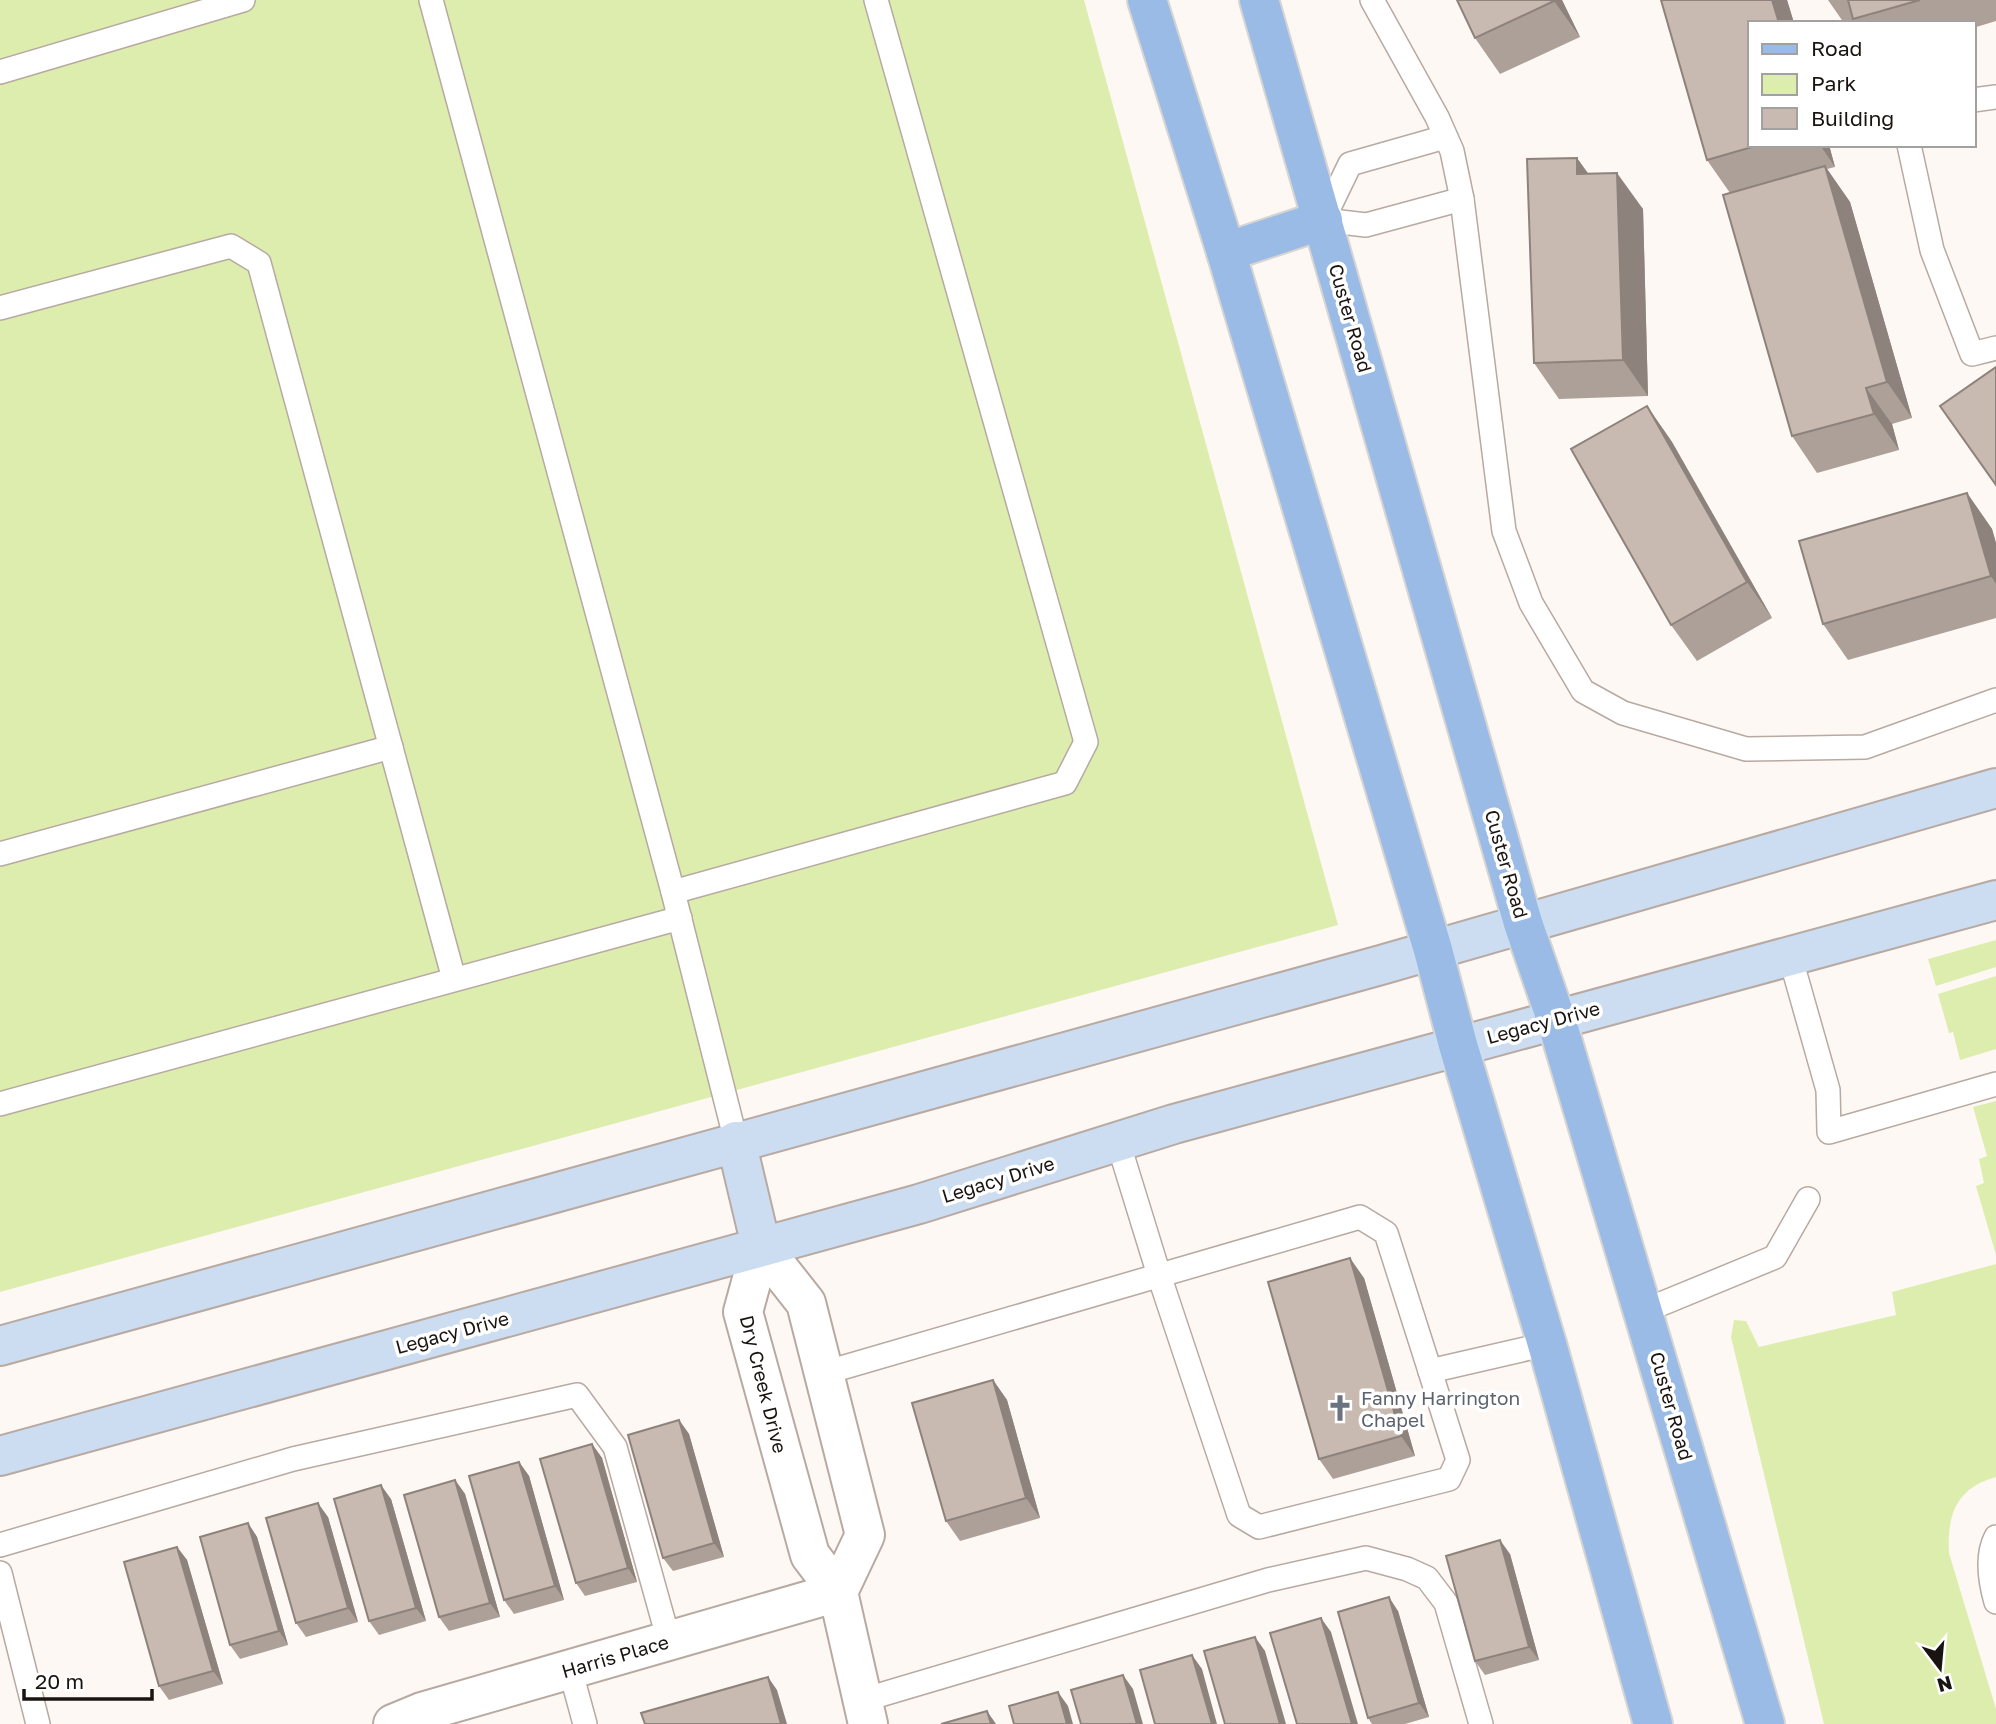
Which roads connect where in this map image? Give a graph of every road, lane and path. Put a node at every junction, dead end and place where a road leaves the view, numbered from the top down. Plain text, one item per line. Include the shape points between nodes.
1 (243, 0) edge
2 (431, 0) edge
3 (876, 0) edge
4 (1147, 0) edge
5 (1259, 0) edge
6 (1372, 0) edge
7 (0, 72) edge
8 (1996, 97) edge
9 (1975, 100) edge
10 (1445, 137) junction
11 (1909, 147) edge
12 (1462, 199) junction
13 (1323, 220) junction
14 (1226, 251) junction
15 (0, 308) edge
16 (1996, 348) edge
17 (1996, 699) edge
18 (391, 747) junction
19 (1996, 789) edge
20 (0, 854) edge
21 (673, 892) junction
22 (1996, 900) edge
23 (680, 918) junction
24 (1523, 923) junction
25 (1433, 950) junction
26 (1790, 956) junction
27 (454, 979) junction
28 (1556, 1019) junction
29 (1458, 1045) junction
30 (1996, 1084) edge
31 (0, 1104) edge
32 (736, 1141) junction
33 (1118, 1142) junction
34 (1808, 1199) dead end
35 (761, 1245) junction
36 (1159, 1275) junction
37 (1644, 1311) junction
38 (1547, 1344) junction
39 (0, 1346) edge
40 (1430, 1371) junction
41 (824, 1373) junction
42 (0, 1456) edge
43 (1996, 1537) edge
44 (0, 1545) edge
45 (0, 1573) edge
46 (838, 1592) junction
47 (1996, 1601) edge
48 (669, 1641) junction
49 (569, 1670) junction
50 (865, 1712) edge
51 (38, 1724) edge
52 (393, 1724) edge
53 (585, 1724) edge
54 (1481, 1724) edge
55 (1653, 1724) edge
56 (1765, 1724) edge

1 - 7 lane
2 - 21 lane
3 - 21 lane via 1086,742 1065,783
4 - 14 main road
5 - 13 main road, Custer Road
6 - 10 lane
8 - 9 lane
10 - 12 lane
10 - 13 lane via 1350,164
11 - 16 lane via 1933,250 1972,354
12 - 13 lane via 1366,225
12 - 17 lane via 1504,531 1531,603 1583,691 1623,713 1746,749 1866,747
13 - 14 main road
13 - 24 main road, Custer Road
14 - 25 main road
15 - 18 lane via 231,246 259,263
18 - 20 lane
18 - 27 lane
19 - 24 main road
21 - 23 lane
22 - 26 main road, Legacy Drive
23 - 27 lane
23 - 32 lane
24 - 25 main road
24 - 28 main road, Custer Road
25 - 29 main road
25 - 32 main road
26 - 28 main road, Legacy Drive
26 - 30 lane via 1829,1090 1829,1132
27 - 31 lane
28 - 29 main road, Legacy Drive
28 - 37 main road, Custer Road
29 - 33 main road, Legacy Drive
29 - 38 main road
32 - 35 main road
32 - 39 main road
33 - 35 main road, Legacy Drive via 919,1204
33 - 36 lane
34 - 37 lane via 1775,1257
35 - 41 street via 806,1303
35 - 42 main road, Legacy Drive
35 - 46 street, Dry Creek Drive via 743,1312 810,1555
36 - 40 lane via 1360,1217 1386,1233
36 - 40 lane via 1239,1515 1259,1527 1449,1479 1458,1460
36 - 41 lane
37 - 56 main road, Custer Road
38 - 40 lane
38 - 55 main road
41 - 46 street via 865,1535
43 - 47 lane via 1991,1546 1990,1581
44 - 48 lane via 293,1459 577,1395 615,1447
45 - 51 lane
46 - 48 street, Harris Place
46 - 50 street, Dry Creek Drive
48 - 49 street, Harris Place
49 - 52 street, Harris Place
49 - 53 lane
50 - 54 lane via 1268,1580 1366,1558 1427,1578 1446,1603

